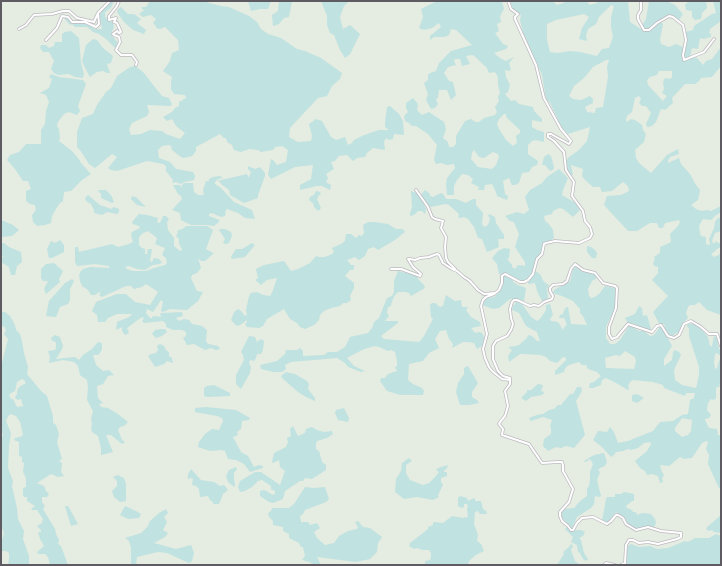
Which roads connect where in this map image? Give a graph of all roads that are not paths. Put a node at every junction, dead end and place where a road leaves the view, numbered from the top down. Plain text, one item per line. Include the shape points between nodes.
1 (110, 1) edge
2 (119, 1) edge
3 (508, 1) edge
4 (641, 1) edge
5 (98, 13) junction
6 (19, 29) dead end
7 (714, 39) dead end
8 (46, 40) dead end
9 (136, 65) dead end
10 (416, 190) dead end
11 (392, 269) dead end
12 (457, 271) junction
13 (496, 293) junction
14 (721, 346) edge
15 (510, 380) junction
16 (604, 565) edge
17 (615, 565) edge
18 (622, 565) edge

1 - 5 street
2 - 9 street via 109,16 109,20 116,18 114,22 121,32 113,34 120,40 116,50 122,55 132,55 137,62
3 - 13 street via 511,9 518,14 515,19 540,75 544,98 570,140 569,144 548,134 564,152 566,170 574,182 572,196 583,211 592,234 590,238 579,243 555,241 544,244 542,254 537,259 528,280 520,282 505,274
4 - 7 street via 638,19 644,30 649,30 669,16 681,23 686,40 684,60 704,52
5 - 6 street via 94,22 77,18 67,11 36,14
5 - 8 street via 99,24 96,27 85,22 72,22 68,17 62,16 57,28
10 - 12 street via 432,216 443,221 441,228 446,237 446,258
11 - 12 street via 401,269 420,276 408,259 416,260 436,254 443,263
12 - 13 street via 484,294
13 - 15 street via 486,297 481,303 487,334 484,355 492,371 502,379
14 - 15 street via 717,334 709,334 691,321 684,324 679,335 674,338 668,336 661,325 652,332 628,324 618,337 612,339 608,330 616,308 617,288 603,283 595,273 583,270 575,264 567,281 550,288 552,299 539,306 530,306 517,300 512,302 511,330 507,336 495,342 493,355 500,373
15 - 18 street via 505,391 508,406 505,416 499,423 503,429 502,435 529,444 542,463 562,462 563,471 573,489 570,500 560,512 560,516 571,530 574,530 582,518 592,517 608,524 618,514 626,524 636,530 648,527 682,533 681,537 662,544 629,540 626,545 625,563
16 - 17 street

